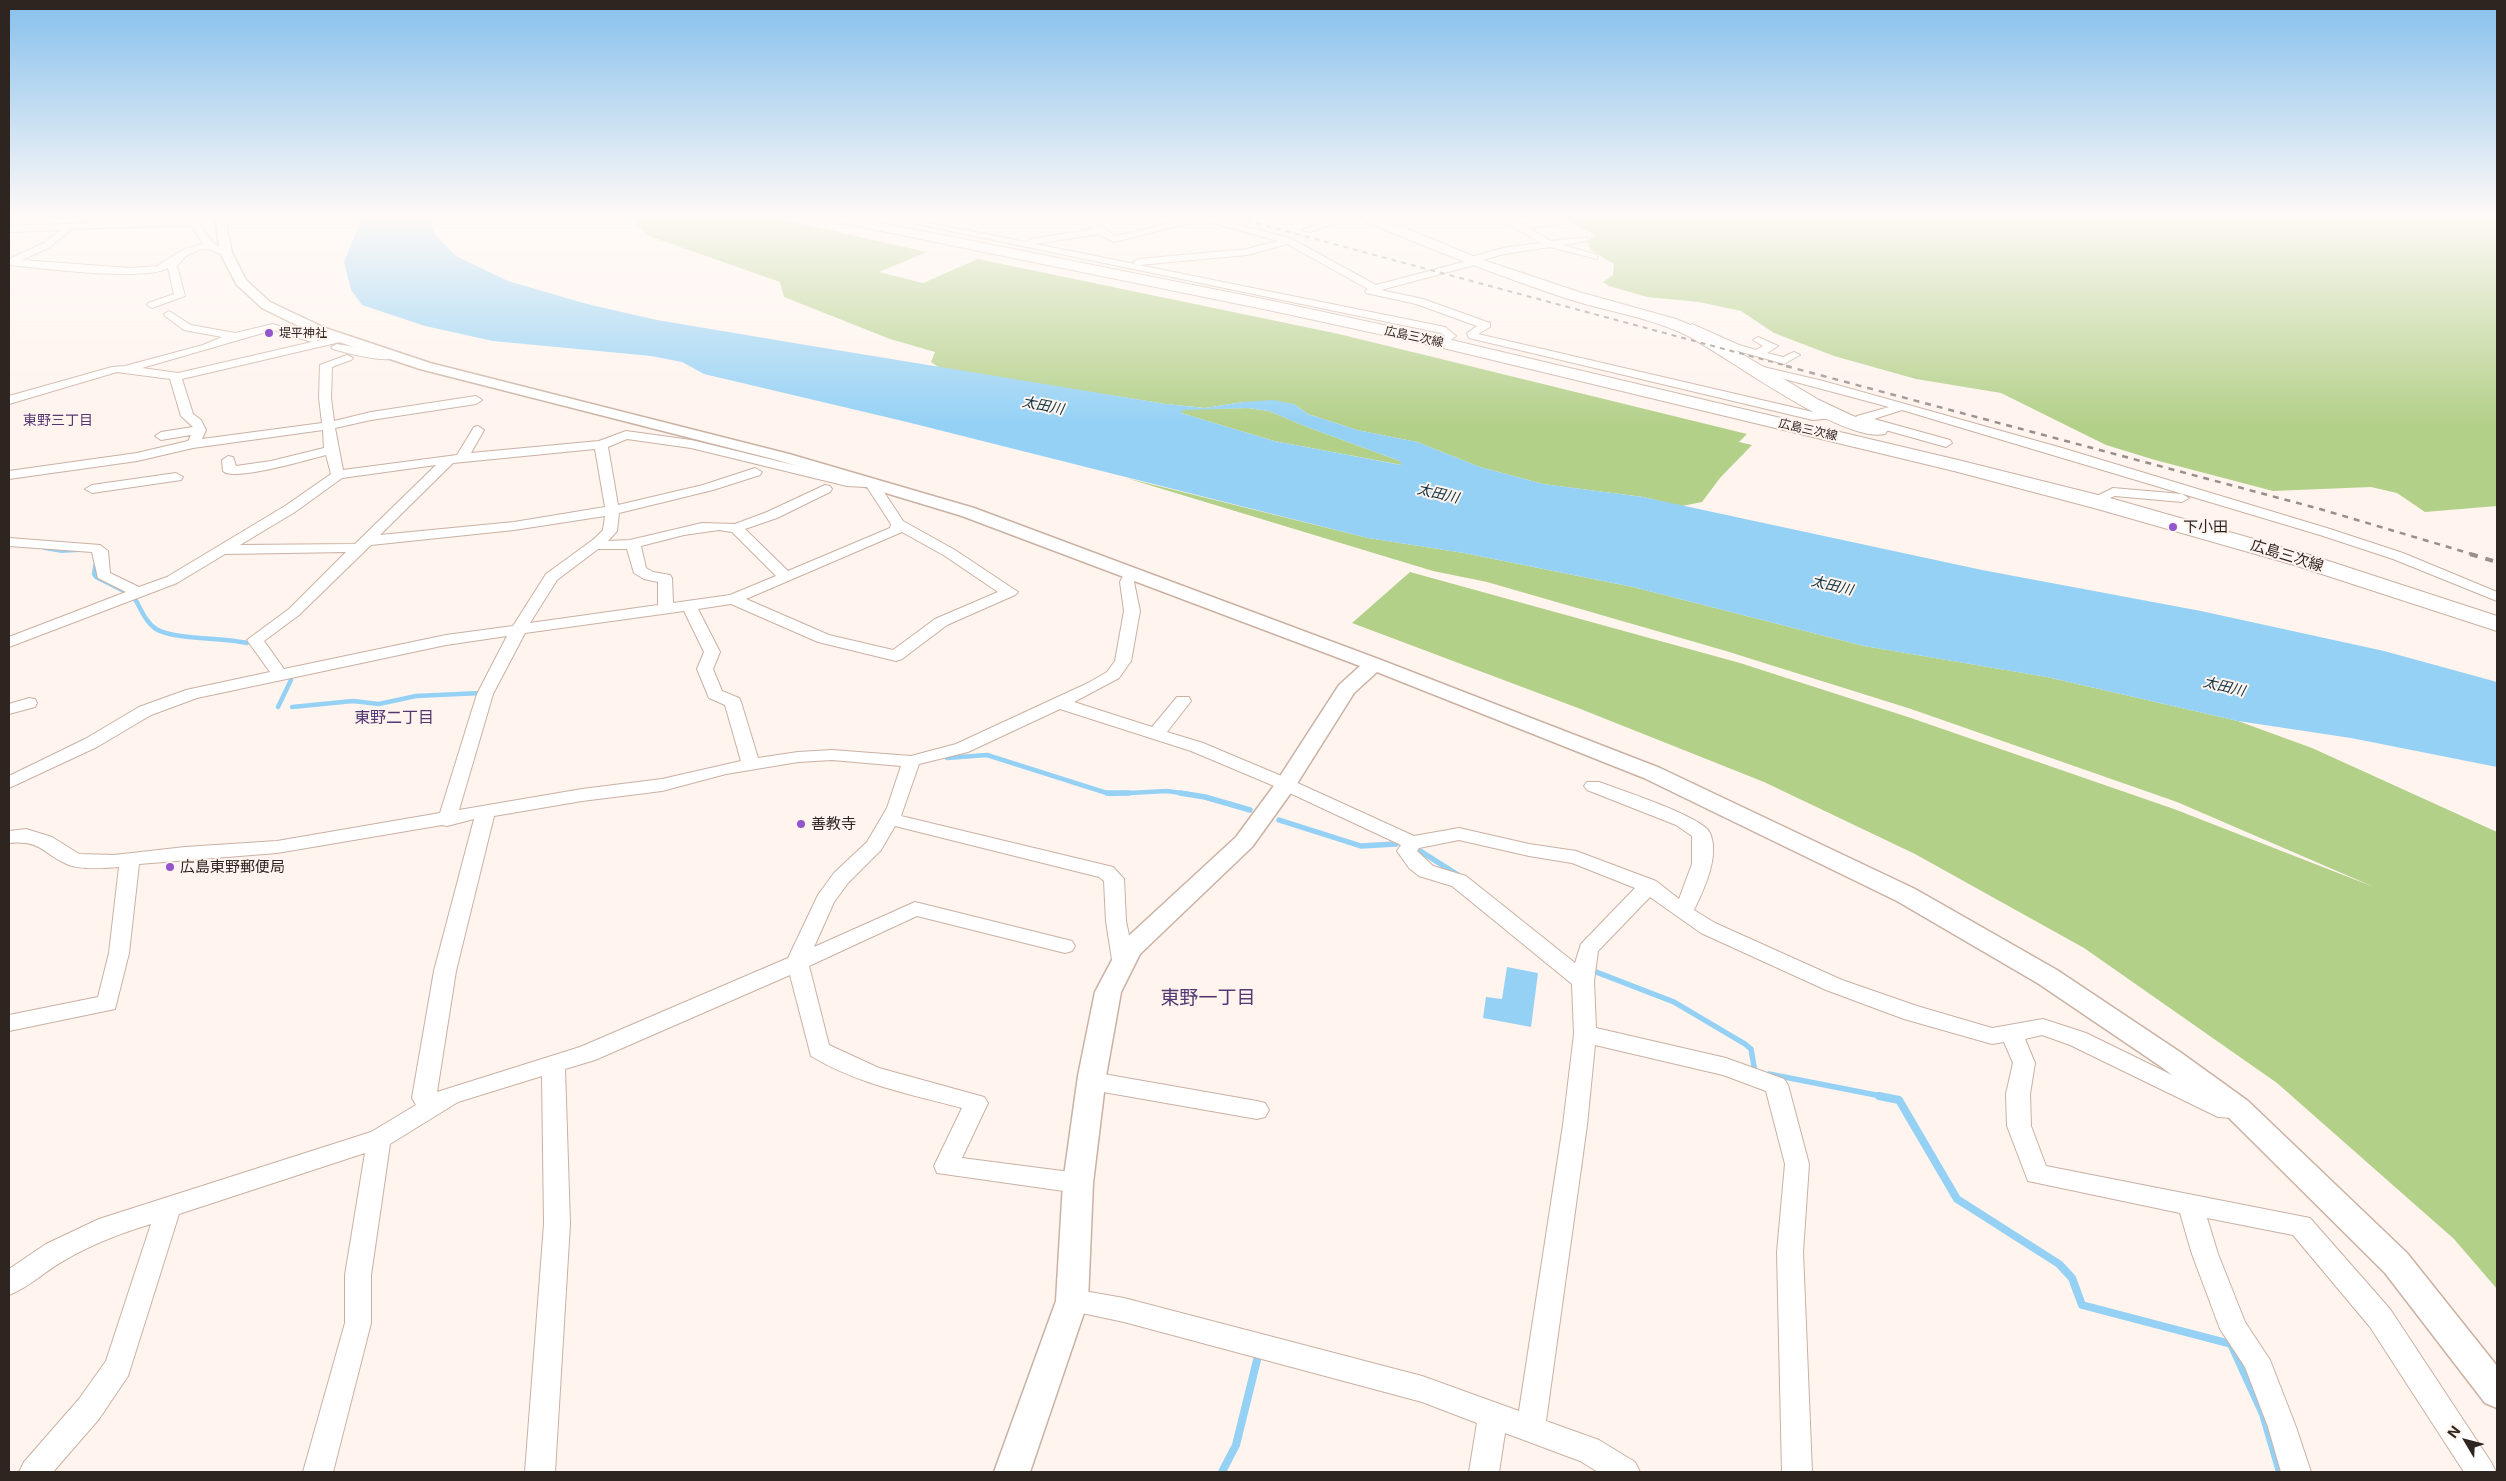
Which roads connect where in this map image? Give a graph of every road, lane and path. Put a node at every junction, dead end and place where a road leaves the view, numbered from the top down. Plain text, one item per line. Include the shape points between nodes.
1 (177, 287) edge
2 (247, 287) edge
3 (1179, 287) edge
4 (1207, 287) edge
5 (1233, 287) edge
6 (1369, 287) edge
7 (1379, 287) edge
8 (1550, 287) edge
9 (1372, 289) junction
10 (152, 305) dead end
11 (1365, 313) junction
12 (169, 314) dead end
13 (1685, 323) dead end
14 (235, 336) junction
15 (1707, 337) junction
16 (313, 338) dead end
17 (1758, 340) dead end
18 (1445, 341) junction
19 (342, 348) junction
20 (1794, 355) dead end
21 (1756, 361) junction
22 (126, 369) junction
23 (178, 376) junction
24 (9, 400) edge
25 (476, 400) dead end
26 (1900, 407) junction
27 (1834, 414) junction
28 (328, 426) junction
29 (200, 430) junction
30 (478, 430) dead end
31 (161, 436) dead end
32 (1946, 443) dead end
33 (194, 444) junction
34 (601, 445) junction
35 (331, 450) junction
36 (138, 457) junction
37 (228, 460) dead end
38 (455, 460) junction
39 (1961, 463) junction
40 (755, 472) dead end
41 (9, 476) edge
42 (338, 476) junction
43 (176, 477) dead end
44 (132, 483) junction
45 (871, 483) junction
46 (92, 489) dead end
47 (824, 489) dead end
48 (2104, 496) junction
49 (2200, 496) junction
50 (612, 510) junction
51 (898, 524) junction
52 (736, 528) junction
53 (9, 542) edge
54 (633, 544) junction
55 (362, 545) junction
56 (595, 545) junction
57 (222, 550) junction
58 (1131, 573) junction
59 (786, 577) junction
60 (139, 593) junction
61 (2497, 597) edge
62 (733, 599) junction
63 (689, 605) junction
64 (666, 608) junction
65 (2497, 616) edge
66 (2497, 624) edge
67 (519, 629) junction
68 (9, 642) edge
69 (1374, 664) junction
70 (280, 675) junction
71 (1183, 701) dead end
72 (29, 703) dead end
73 (1059, 703) junction
74 (9, 709) edge
75 (1156, 734) junction
76 (912, 761) junction
77 (751, 765) junction
78 (9, 783) edge
79 (1285, 784) junction
80 (1593, 786) dead end
81 (485, 814) junction
82 (890, 819) junction
83 (447, 820) junction
84 (9, 838) edge
85 (1412, 843) junction
86 (130, 859) junction
87 (1649, 886) junction
88 (1683, 912) junction
89 (1065, 946) dead end
90 (1123, 960) junction
91 (797, 962) junction
92 (1583, 981) junction
93 (9, 1023) edge
94 (2011, 1033) junction
95 (1585, 1034) junction
96 (553, 1064) junction
97 (1092, 1081) junction
98 (429, 1108) junction
99 (2238, 1109) junction
100 (1257, 1110) dead end
101 (378, 1139) junction
102 (1078, 1182) junction
103 (2190, 1204) junction
104 (169, 1207) junction
105 (9, 1282) edge
106 (1072, 1300) junction
107 (2497, 1392) edge
108 (1493, 1415) junction
109 (1531, 1428) junction
110 (34, 1472) edge
111 (318, 1472) edge
112 (540, 1472) edge
113 (1012, 1472) edge
114 (1484, 1472) edge
115 (1625, 1472) edge
116 (1797, 1472) edge
117 (2296, 1472) edge
118 (2481, 1472) edge

1 - 10 street via 180,296
2 - 19 street via 266,305
3 - 18 main road, 広島三次線
4 - 18 main road, 広島三次線
5 - 11 street
6 - 9 street
7 - 9 street
8 - 15 main road, 広島三次線
9 - 11 street via 1367,294
9 - 27 street via 1486,324 1472,333 1473,336 1814,416
11 - 18 street via 1445,330 1451,336
12 - 14 street via 188,328
13 - 15 street
14 - 16 street via 273,327
14 - 22 street
15 - 21 main road, 広島三次線
17 - 21 street via 1772,346
18 - 39 main road, 広島三次線
19 - 23 street
19 - 28 street via 326,365
19 - 45 street via 394,356 519,391 783,456
20 - 21 street via 1784,361
21 - 26 street via 1775,372
21 - 27 main road, 広島三次線 via 1812,404
22 - 23 street
22 - 24 street via 104,372
23 - 29 street via 176,379 187,416 197,423
25 - 28 street
26 - 32 street via 1861,419
26 - 49 street via 2058,451
27 - 39 main road, 広島三次線 via 1952,451 1964,456
28 - 33 street
28 - 35 street
29 - 31 street
29 - 33 street
30 - 38 street
33 - 36 street
34 - 38 street
34 - 45 street via 626,435 691,444 811,475
34 - 50 street
35 - 37 street via 230,471
35 - 42 street
36 - 41 street
36 - 44 street
38 - 42 street
38 - 55 street
39 - 48 main road, 広島三次線
39 - 66 main road, 広島三次線 via 2285,555
40 - 50 street via 703,490
42 - 57 street via 290,510
43 - 44 street
44 - 46 street
45 - 51 street
45 - 58 street via 968,512
47 - 52 street via 772,515
48 - 49 street via 2112,492 2195,499
48 - 65 main road, 広島三次線 via 2254,539
49 - 61 street via 2398,556
50 - 55 street
50 - 56 street via 610,531
51 - 59 street via 897,530
51 - 62 street via 1010,592 941,622 896,656 824,639
52 - 54 street via 725,526
52 - 59 street
53 - 60 street via 95,548 101,551 104,574
54 - 56 street
54 - 64 street via 639,570 649,576 665,578
55 - 57 street
55 - 70 street via 294,612 255,640
56 - 67 street via 551,577
57 - 60 street via 172,580
58 - 69 street
58 - 73 street via 1127,582 1132,611 1124,661 1112,675 1094,687
59 - 62 street
60 - 68 street
62 - 63 street
63 - 64 street
63 - 77 street via 712,652 705,669 715,694 733,702
64 - 67 street
67 - 70 street via 446,640
67 - 83 street via 485,694
69 - 79 street via 1346,689
69 - 99 street via 1652,773 1906,895 2048,977
70 - 78 street via 192,694 145,711 92,743
71 - 75 street
72 - 74 street
73 - 75 street
73 - 76 street via 962,748
75 - 79 street via 1197,747
76 - 77 street via 832,755
76 - 82 street
77 - 81 street via 662,785 582,795
79 - 85 street
79 - 90 street via 1244,842 1176,904
80 - 88 street via 1683,821 1701,833 1700,872
81 - 83 street
81 - 98 street via 445,971 424,1098
82 - 90 street via 1106,872 1114,879 1116,921
82 - 91 street via 874,846 841,878 825,900
83 - 86 street via 277,847
84 - 86 street via 26,835 45,841 75,860
85 - 87 street via 1459,834 1529,850 1576,856
85 - 92 street via 1407,852 1416,864 1426,871 1459,881
86 - 93 street via 119,953 107,1003
87 - 88 street
87 - 92 street via 1588,949
88 - 94 street via 1708,928 1834,985 1912,1013 1992,1036
89 - 91 street via 915,909
90 - 97 street via 1108,992
91 - 96 street via 587,1054
91 - 102 street via 819,1050 877,1075 976,1103 946,1166
92 - 95 street
94 - 99 street via 2043,1027 2052,1030 2078,1039 2218,1108
94 - 103 street via 2024,1063 2018,1094 2019,1126 2036,1174
95 - 109 street
95 - 116 street via 1726,1067 1776,1085 1797,1164 1790,1252
96 - 98 street via 450,1095
96 - 112 street via 557,1224
97 - 100 street
97 - 102 street
98 - 101 street
99 - 107 street via 2396,1263
101 - 104 street
101 - 111 street via 358,1275 358,1323
102 - 106 street
103 - 117 street via 2234,1328 2256,1360
103 - 118 street via 2301,1226 2380,1318
104 - 105 street via 99,1231 55,1252
104 - 110 street via 118,1367 88,1409
106 - 108 street via 1124,1310 1413,1386
106 - 113 street
108 - 109 street
108 - 114 street
109 - 115 street via 1589,1450

